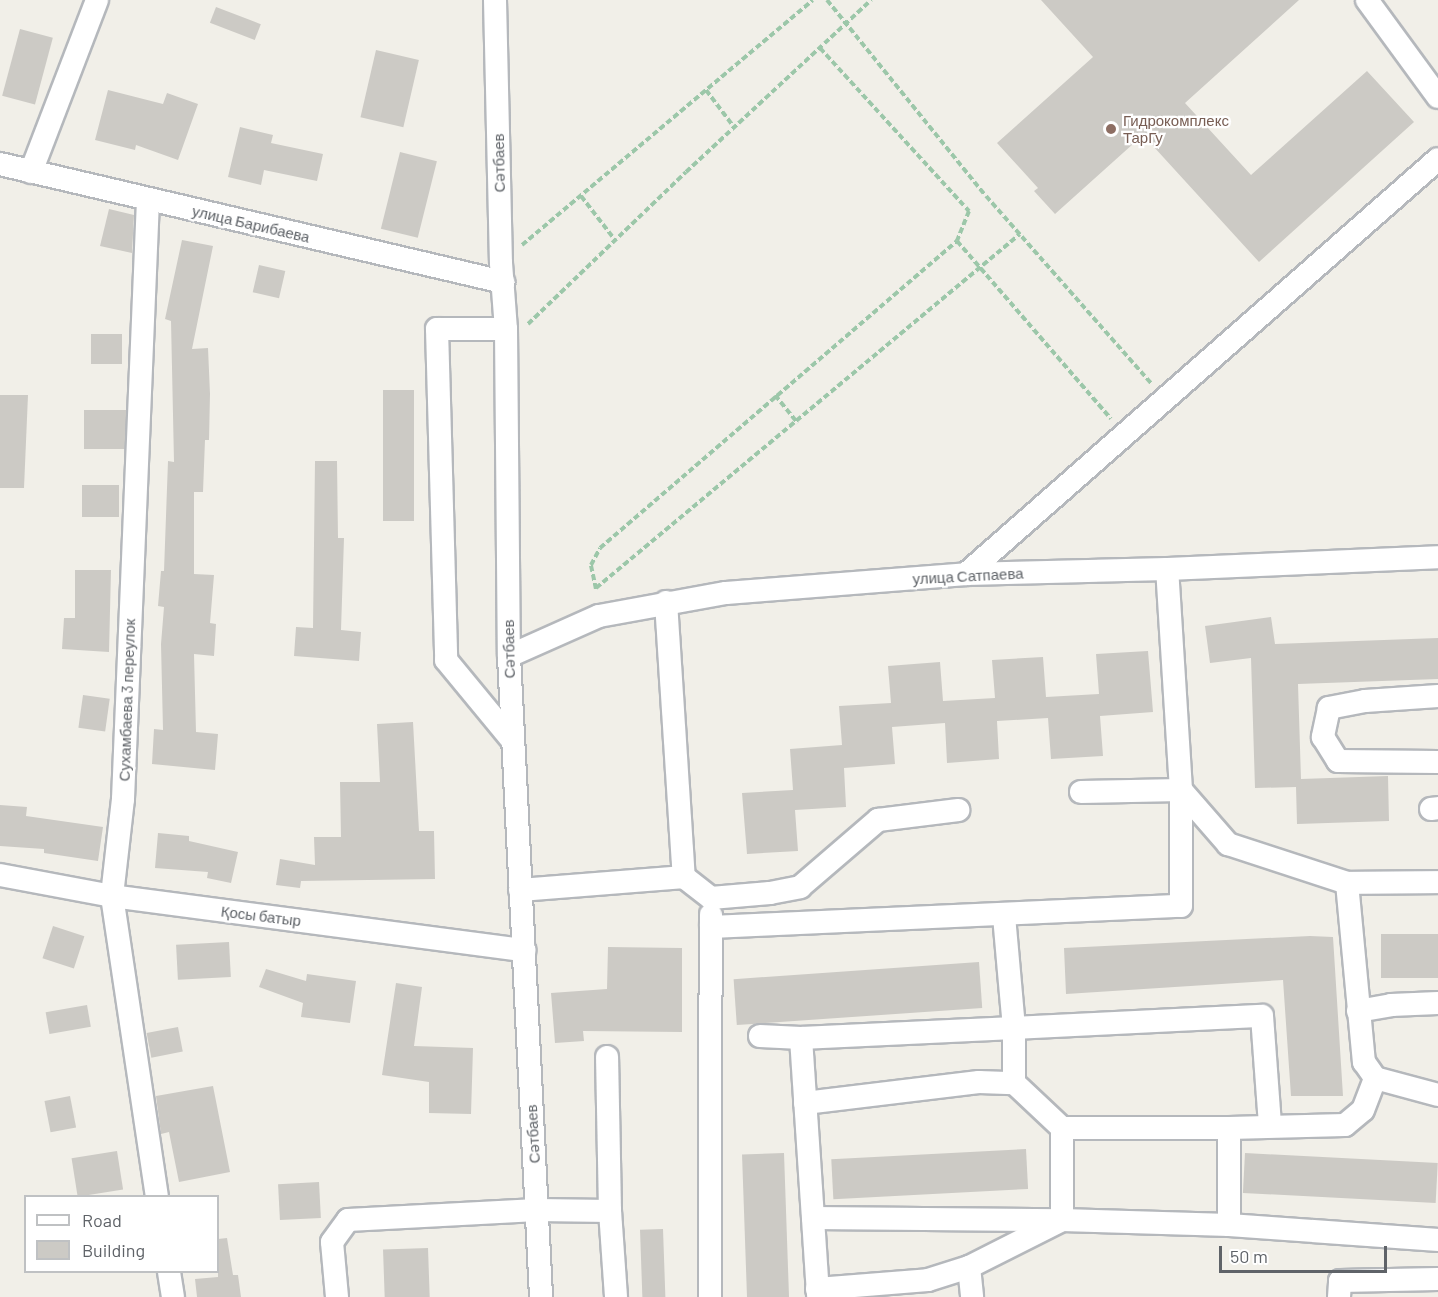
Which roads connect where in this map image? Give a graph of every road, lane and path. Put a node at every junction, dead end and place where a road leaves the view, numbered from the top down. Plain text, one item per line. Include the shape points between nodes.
1 (97, 0) edge
2 (495, 0) edge
3 (813, 0) edge
4 (827, 0) edge
5 (871, 0) edge
6 (1367, 0) edge
7 (847, 23) junction
8 (820, 48) junction
9 (706, 90) junction
10 (1438, 98) edge
11 (734, 127) junction
12 (1438, 159) edge
13 (0, 164) edge
14 (31, 172) junction
15 (581, 196) junction
16 (148, 200) junction
17 (1020, 234) junction
18 (615, 240) junction
19 (957, 241) junction
20 (979, 269) junction
21 (502, 273) junction
22 (506, 337) junction
23 (1156, 389) dead end
24 (775, 395) junction
25 (798, 423) junction
26 (1115, 424) dead end
27 (1438, 557) edge
28 (1167, 569) junction
29 (966, 574) junction
30 (596, 588) junction
31 (666, 602) junction
32 (599, 616) junction
33 (509, 656) junction
34 (1438, 696) edge
35 (512, 740) junction
36 (1438, 762) edge
37 (1180, 789) junction
38 (1081, 792) dead end
39 (958, 810) dead end
40 (0, 875) edge
41 (684, 877) junction
42 (1438, 882) edge
43 (1347, 883) junction
44 (520, 890) junction
45 (112, 896) junction
46 (711, 898) junction
47 (1004, 916) junction
48 (711, 927) junction
49 (524, 950) junction
50 (1438, 1003) edge
51 (1358, 1011) junction
52 (1014, 1028) junction
53 (760, 1036) dead end
54 (801, 1038) junction
55 (607, 1058) dead end
56 (1375, 1078) junction
57 (1014, 1083) junction
58 (1438, 1095) edge
59 (805, 1103) junction
60 (1270, 1125) junction
61 (1062, 1128) junction
62 (1229, 1128) junction
63 (158, 1195) edge
64 (537, 1210) junction
65 (610, 1211) junction
66 (813, 1218) junction
67 (1062, 1220) junction
68 (1229, 1225) junction
69 (1438, 1240) edge
70 (969, 1267) junction
71 (169, 1273) edge
72 (1438, 1279) edge
73 (817, 1293) edge
74 (173, 1297) edge
75 (337, 1297) edge
76 (541, 1297) edge
77 (616, 1297) edge
78 (710, 1297) edge
79 (972, 1297) edge
80 (1339, 1297) edge

1 - 14 street
2 - 21 street, Сәтбаев
3 - 9 path
4 - 7 path
5 - 7 path
6 - 10 street
7 - 8 path
7 - 17 path
8 - 11 path
8 - 19 path via 969,211
9 - 11 path
9 - 15 path
11 - 18 path
12 - 29 street
13 - 14 street, улица Барибаева
14 - 16 street, улица Барибаева
15 - 18 path
15 - 21 path
16 - 21 street, улица Барибаева
16 - 45 street, Сухамбаева 3 переулок via 123,799
17 - 20 path
17 - 23 path
18 - 22 path
19 - 20 path
19 - 24 path
20 - 25 path
20 - 26 path
21 - 22 street, Сәтбаев
22 - 33 street, Сәтбаев
22 - 35 street via 437,329 446,660
24 - 25 path
24 - 30 path via 600,548 591,566
25 - 30 path
27 - 28 street, улица Сатпаева
28 - 29 street, улица Сатпаева
28 - 37 street
29 - 31 street, улица Сатпаева via 726,593
30 - 32 path
31 - 32 street, улица Сатпаева
31 - 41 street
32 - 33 street, улица Сатпаева
33 - 35 street, Сәтбаев
34 - 36 street via 1365,701 1329,708 1323,737 1338,761
35 - 44 street, Сәтбаев
37 - 38 street
37 - 43 street via 1228,844
37 - 47 street via 1181,906
39 - 46 street via 878,820 801,887
40 - 45 street, Қосы батыр
41 - 44 street
41 - 46 street
42 - 43 street
43 - 51 street
44 - 49 street, Сәтбаев
45 - 49 street, Қосы батыр
45 - 63 street, Сухамбаева 3 переулок
46 - 48 street
47 - 48 street
47 - 52 street
48 - 78 street
49 - 64 street, Сәтбаев
50 - 51 street
51 - 56 street via 1364,1062
52 - 54 street
52 - 57 street
52 - 60 street via 1262,1016
53 - 54 street
54 - 59 street
55 - 65 street
56 - 58 street
56 - 60 street via 1363,1110 1346,1125
57 - 59 street via 980,1082
57 - 61 street
59 - 66 street
60 - 62 street
61 - 62 street
61 - 67 street
62 - 68 street
64 - 65 street
64 - 75 street via 348,1220 332,1242
64 - 76 street, Сәтбаев
65 - 77 street
66 - 67 street
66 - 73 street
67 - 68 street
67 - 70 street
68 - 69 street
70 - 73 street via 928,1280
70 - 79 street
71 - 74 street
72 - 80 street via 1340,1281

